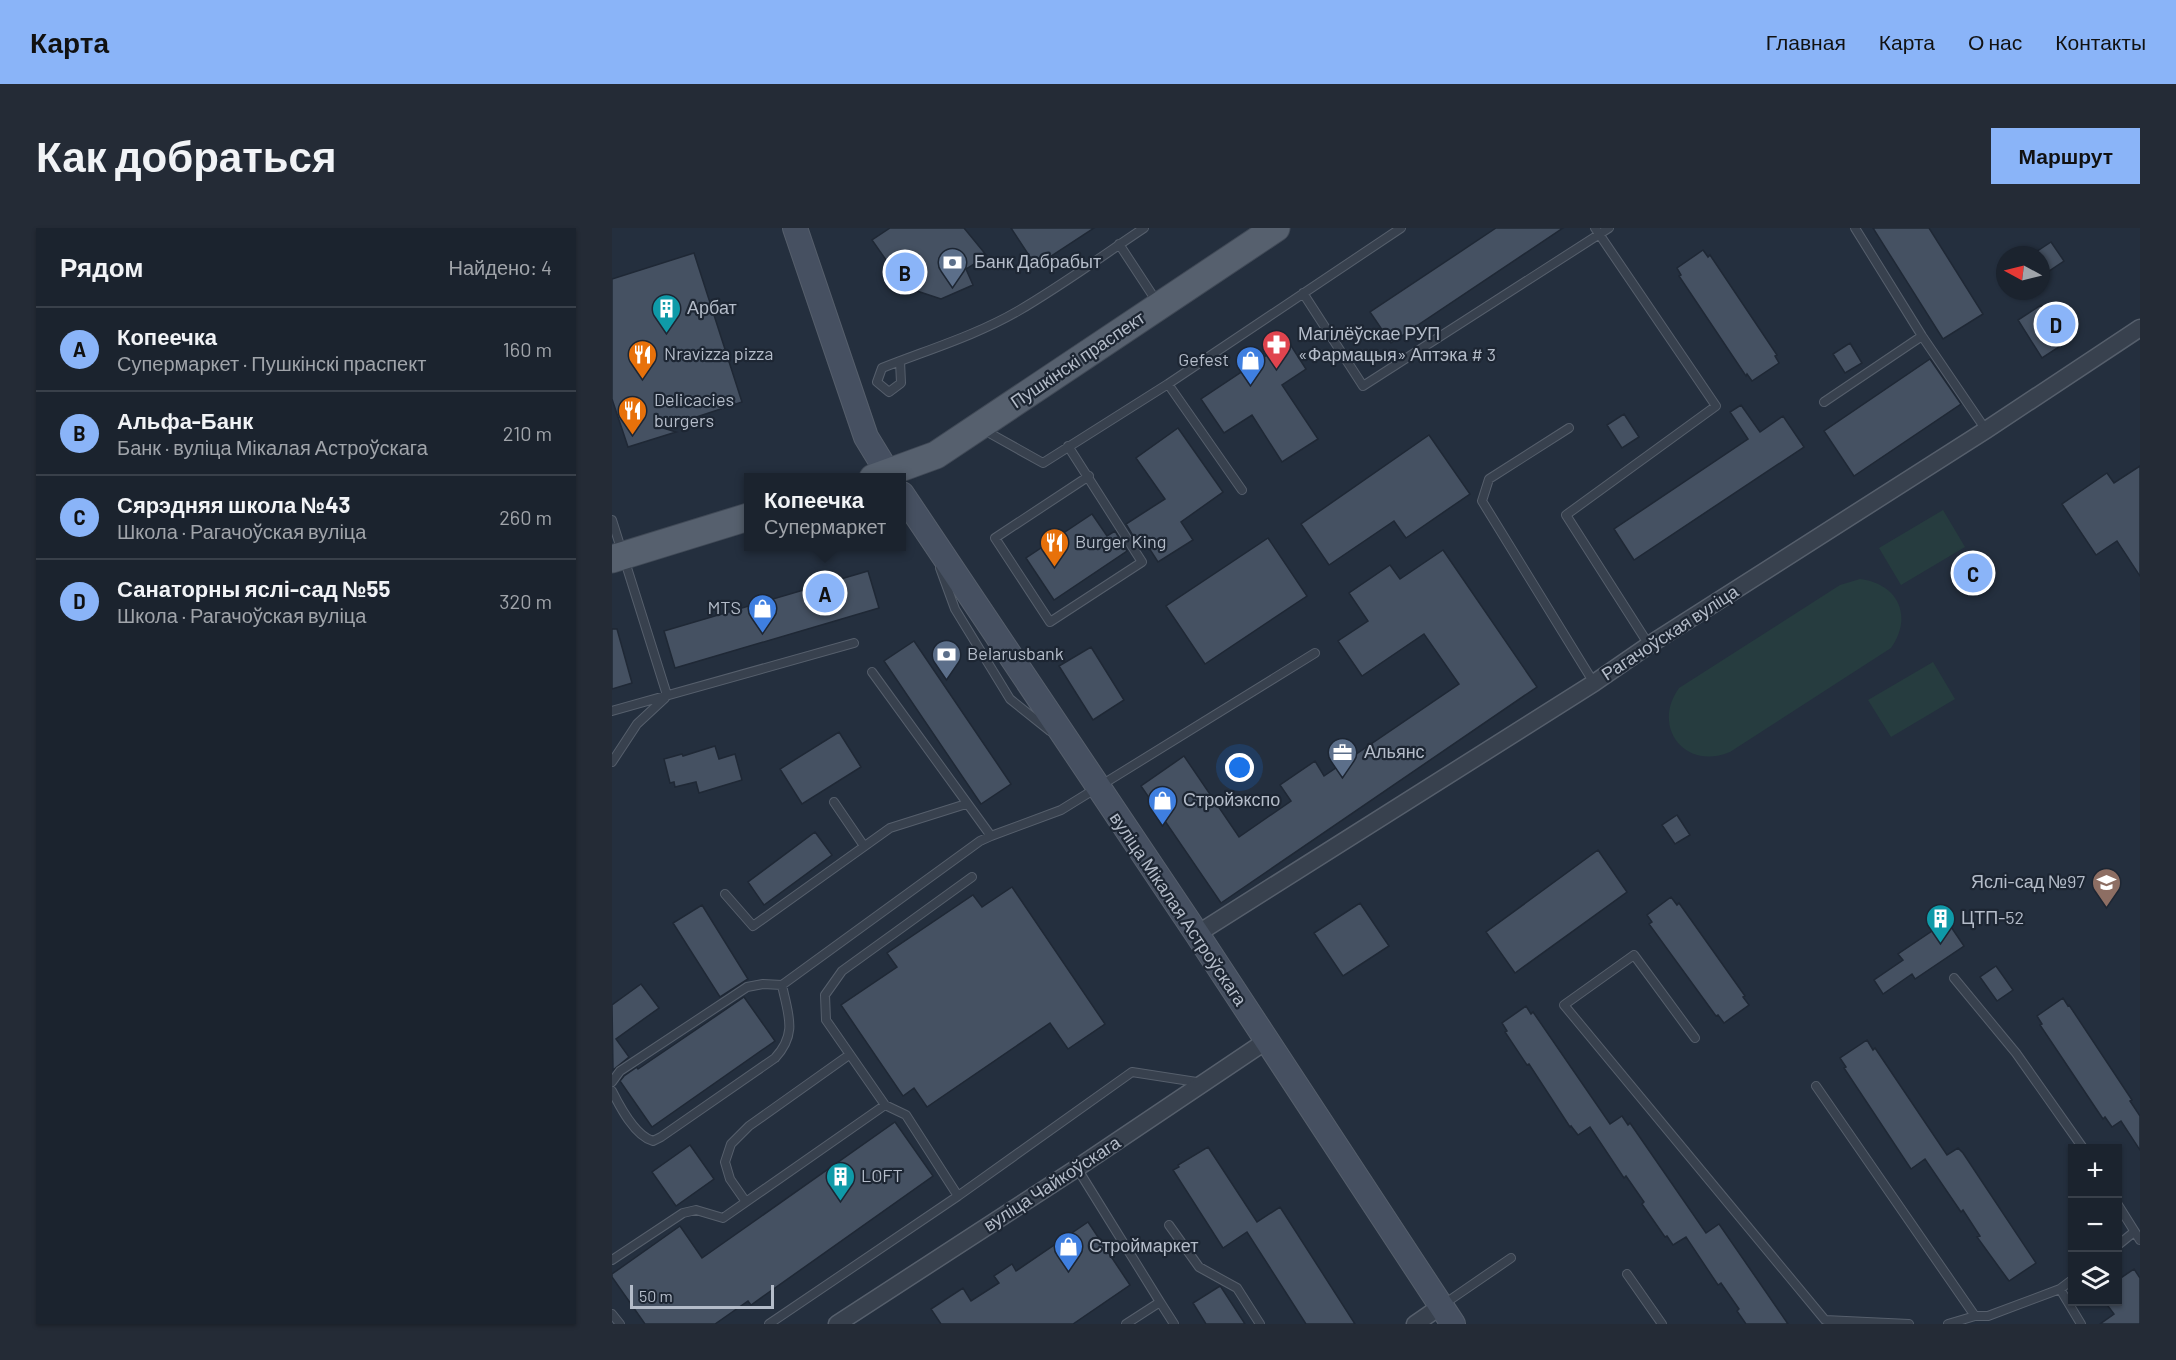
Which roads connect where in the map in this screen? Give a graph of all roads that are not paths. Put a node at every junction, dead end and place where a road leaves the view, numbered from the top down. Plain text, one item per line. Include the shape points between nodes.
1 (795, 228) edge
2 (1144, 228) edge
3 (1276, 228) edge
4 (1401, 228) edge
5 (1609, 228) edge
6 (1855, 228) edge
7 (1597, 231) edge
8 (1119, 244) junction
9 (1303, 293) junction
10 (1160, 306) junction
11 (2140, 328) edge
12 (1922, 336) junction
13 (900, 361) dead end
14 (1168, 384) junction
15 (1824, 402) dead end
16 (979, 426) junction
17 (1569, 428) dead end
18 (1986, 430) junction
19 (1068, 446) junction
20 (884, 473) edge
21 (901, 473) edge
22 (1089, 476) junction
23 (1242, 490) dead end
24 (906, 504) edge
25 (744, 518) edge
26 (612, 520) edge
27 (618, 557) edge
28 (854, 643) dead end
29 (1649, 645) junction
30 (1315, 653) dead end
31 (872, 672) dead end
32 (1594, 683) junction
33 (667, 695) junction
34 (612, 711) edge
35 (612, 762) edge
36 (1097, 788) junction
37 (834, 802) dead end
38 (966, 804) junction
39 (991, 836) junction
40 (864, 846) junction
41 (972, 878) dead end
42 (725, 894) dead end
43 (1197, 934) junction
44 (1954, 978) dead end
45 (783, 985) junction
46 (1695, 1038) dead end
47 (1266, 1041) junction
48 (849, 1055) junction
49 (612, 1082) edge
50 (1203, 1083) junction
51 (1816, 1086) dead end
52 (612, 1091) edge
53 (885, 1105) junction
54 (2080, 1144) edge
55 (1077, 1168) junction
56 (958, 1196) junction
57 (746, 1202) junction
58 (2122, 1212) edge
59 (1169, 1225) dead end
60 (2134, 1233) junction
61 (2140, 1240) edge
62 (2122, 1242) edge
63 (1511, 1258) dead end
64 (612, 1260) edge
65 (1627, 1274) dead end
66 (2068, 1283) edge
67 (2060, 1289) junction
68 (1160, 1302) junction
69 (612, 1314) edge
70 (1447, 1315) edge
71 (1975, 1316) junction
72 (620, 1324) edge
73 (769, 1324) edge
74 (837, 1324) edge
75 (1126, 1324) edge
76 (1174, 1324) edge
77 (1260, 1324) edge
78 (1415, 1324) edge
79 (1662, 1324) edge
80 (1909, 1324) edge
81 (1948, 1324) edge
82 (2081, 1324) edge

1 - 20 main road, вуліца Мікалая Астроўскага via 866,437
2 - 8 lane
3 - 10 main road, Пушкінскі праспект
4 - 9 lane
5 - 7 lane
6 - 12 lane
7 - 9 lane via 1363,386
7 - 29 lane via 1716,406 1566,514
8 - 10 lane
8 - 13 lane via 1017,312
9 - 14 lane
10 - 16 main road, Пушкінскі праспект
11 - 18 street, Рагачоўская вуліца
12 - 15 lane
12 - 18 lane
14 - 19 lane
14 - 23 lane
16 - 19 lane via 1043,463
16 - 21 main road, Пушкінскі праспект
17 - 32 lane via 1489,479 1482,501
18 - 29 street, Рагачоўская вуліца
19 - 22 lane
22 - 22 lane via 1142,562 1050,622 995,538
24 - 36 main road, вуліца Мікалая Астроўскага
25 - 27 main road
26 - 27 lane
27 - 33 lane
28 - 33 lane
29 - 32 street, Рагачоўская вуліца
30 - 36 lane
31 - 38 lane
32 - 43 street, Рагачоўская вуліца
33 - 34 lane
33 - 35 lane via 637,724
36 - 39 lane via 1061,810
36 - 43 main road, вуліца Мікалая Астроўскага
37 - 40 lane
38 - 39 lane
38 - 40 lane via 890,828
39 - 45 lane
40 - 42 lane via 753,926
41 - 48 lane via 843,971 825,995 825,1020
43 - 47 main road, вуліца Мікалая Астроўскага
44 - 54 lane via 2016,1053
45 - 49 lane via 747,987 620,1071
45 - 52 lane via 789,1038 775,1058 661,1137 653,1141 636,1129
46 - 80 lane via 1634,955 1564,1005 1825,1320
47 - 50 street, вуліца Чайкоўскага
47 - 70 main road, вуліца Мікалая Астроўскага
48 - 53 lane
48 - 57 lane via 749,1126 731,1144 725,1162 730,1179
50 - 55 street, вуліца Чайкоўскага
50 - 56 lane via 1132,1072
51 - 71 lane
53 - 56 lane via 906,1115
53 - 57 lane
55 - 68 lane
55 - 74 street, вуліца Чайкоўскага
56 - 73 lane
57 - 64 lane via 723,1218 696,1210 683,1213
58 - 60 lane
59 - 77 lane via 1199,1267 1237,1288
60 - 61 lane
60 - 62 lane
63 - 70 lane
65 - 79 lane
66 - 67 lane
67 - 71 lane via 1988,1316
67 - 82 lane
68 - 75 lane
68 - 76 lane
69 - 72 lane
70 - 78 street
71 - 81 lane

